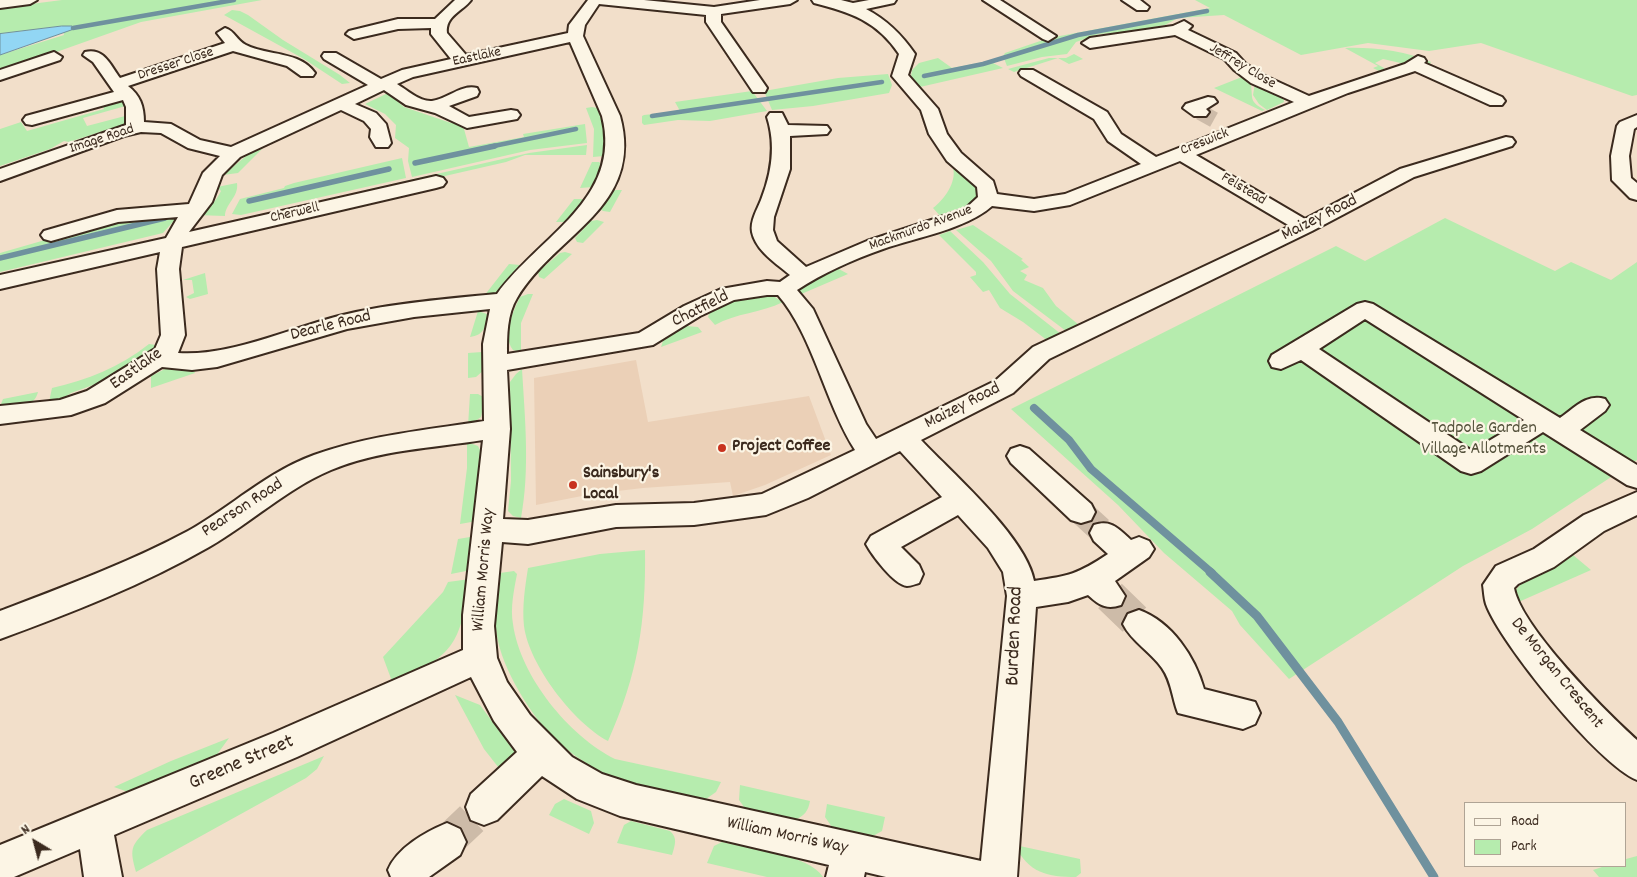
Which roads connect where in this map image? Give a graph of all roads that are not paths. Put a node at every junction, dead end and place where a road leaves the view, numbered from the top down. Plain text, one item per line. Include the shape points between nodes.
1 (30, 0) edge
2 (464, 0) edge
3 (597, 0) edge
4 (790, 0) edge
5 (820, 0) edge
6 (889, 0) edge
7 (990, 0) edge
8 (1129, 0) edge
9 (0, 4) edge
10 (1142, 7) dead end
11 (852, 8) junction
12 (714, 11) junction
13 (440, 23) junction
14 (225, 32) dead end
15 (354, 34) dead end
16 (575, 36) junction
17 (1048, 36) dead end
18 (1090, 43) dead end
19 (235, 45) junction
20 (91, 55) dead end
21 (355, 55) dead end
22 (54, 57) dead end
23 (462, 61) junction
24 (1049, 66) dead end
25 (307, 73) dead end
26 (0, 74) edge
27 (382, 84) junction
28 (759, 88) dead end
29 (122, 89) junction
30 (470, 92) dead end
31 (1496, 101) dead end
32 (1308, 102) junction
33 (342, 104) junction
34 (431, 107) junction
35 (511, 115) dead end
36 (32, 120) dead end
37 (1637, 120) edge
38 (1218, 122) tunnel mouth
39 (135, 128) junction
40 (821, 130) dead end
41 (1236, 131) junction
42 (1506, 142) dead end
43 (382, 143) dead end
44 (233, 153) junction
45 (1180, 153) junction
46 (1154, 164) junction
47 (0, 175) edge
48 (436, 182) dead end
49 (1637, 194) edge
50 (988, 199) junction
51 (195, 210) junction
52 (1306, 227) junction
53 (51, 235) dead end
54 (174, 241) junction
55 (804, 276) junction
56 (0, 282) edge
57 (784, 289) junction
58 (504, 300) junction
59 (160, 359) junction
60 (496, 364) junction
61 (1596, 405) dead end
62 (0, 415) edge
63 (1554, 425) junction
64 (497, 428) junction
65 (903, 438) junction
66 (871, 453) junction
67 (1020, 456) dead end
68 (1637, 478) edge
69 (962, 499) junction
70 (1637, 503) edge
71 (1081, 512) tunnel mouth
72 (489, 530) junction
73 (1104, 533) tunnel mouth
74 (908, 574) dead end
75 (1022, 596) junction
76 (0, 624) edge
77 (1139, 624) tunnel mouth
78 (481, 657) junction
79 (1243, 713) dead end
80 (542, 753) junction
81 (1637, 763) edge
82 (484, 807) tunnel mouth
83 (94, 826) junction
84 (447, 842) tunnel mouth
85 (0, 864) edge
86 (848, 864) edge
87 (408, 870) dead end
88 (103, 877) edge
89 (974, 877) edge
90 (998, 877) edge

1 - 9 street
2 - 13 street
3 - 12 street
3 - 16 street via 577,26
4 - 12 street
5 - 11 street, Mackmurdo Avenue
6 - 11 street
7 - 17 street
8 - 10 street
11 - 50 street, Mackmurdo Avenue via 869,17 903,47 907,54 900,76 929,110 938,134 954,157 986,185
12 - 28 street via 713,22 748,60
13 - 15 street via 398,24
13 - 23 street via 439,34
14 - 19 street, Dresser Close
16 - 23 street, Eastlake
16 - 58 street, William Morris Way via 613,125 615,156 612,170 583,218 520,278
18 - 32 street, Jeffrey Close via 1180,28 1230,56 1257,79
19 - 25 street, Dresser Close via 293,63
19 - 29 street, Dresser Close
20 - 29 street, Dresser Close
21 - 27 street via 333,58
22 - 26 street
23 - 27 street, Eastlake via 420,70
24 - 46 street via 1019,76 1101,116 1118,140
27 - 33 street, Eastlake
27 - 34 street via 412,101
29 - 36 street, Dresser Close
29 - 39 street, Dresser Close via 136,106
30 - 34 street
31 - 32 street, Creswick via 1416,63
32 - 41 street, Creswick
33 - 43 street via 377,122
33 - 44 street, Eastlake
34 - 35 street via 467,123
37 - 49 street via 1626,126 1620,156 1622,180
38 - 41 street
39 - 44 street, Image Road via 165,128 194,144
39 - 47 street, Image Road
40 - 55 street via 779,124 782,166 763,218 764,235 774,250
41 - 45 street, Creswick
42 - 52 street, Maizey Road via 1424,166 1409,177
44 - 51 street, Eastlake via 213,173 202,202
45 - 46 street, Creswick
45 - 52 street, Felstead
46 - 50 street, Creswick via 1050,204 1025,205
48 - 54 street, Cherwell via 417,194
50 - 55 street, Mackmurdo Avenue via 972,213 874,245
51 - 53 street via 117,216
51 - 54 street, Eastlake
52 - 65 street, Maizey Road via 1040,353 1004,387
54 - 56 street
54 - 59 street, Eastlake via 168,269 173,336
55 - 57 street, Mackmurdo Avenue
57 - 60 street, Chatfield via 767,288 729,294 645,340
57 - 66 street via 802,309 854,427
58 - 59 street, Dearle Road via 345,322 217,359 192,362
58 - 60 street, William Morris Way via 498,324
59 - 62 street, Eastlake via 96,398 62,410
60 - 64 street, William Morris Way
61 - 63 street
63 - 63 street via 1374,304 1291,355 1465,468
63 - 68 street
64 - 72 street, William Morris Way
64 - 76 street, Pearson Road via 378,447 321,463 283,482 221,526 169,554
65 - 66 street, Maizey Road
65 - 69 street, Burden Road
66 - 72 street, Maizey Road via 798,490 757,506 694,514 616,516 528,532
67 - 71 street
69 - 74 street via 881,544
69 - 75 street, Burden Road via 998,540 1017,569
70 - 81 street, De Morgan Crescent via 1594,523 1544,558 1506,575 1498,585 1501,603 1518,632 1593,723
72 - 78 street, William Morris Way via 479,611
73 - 75 street via 1135,552 1101,588
75 - 90 street, Burden Road
77 - 79 street via 1181,666 1190,702
78 - 80 street, William Morris Way via 515,722
78 - 83 street, Greene Street via 285,746
80 - 82 street
80 - 86 street, William Morris Way via 576,780 622,799
83 - 85 street, Greene Street
83 - 88 street
84 - 87 street
86 - 89 street, William Morris Way

